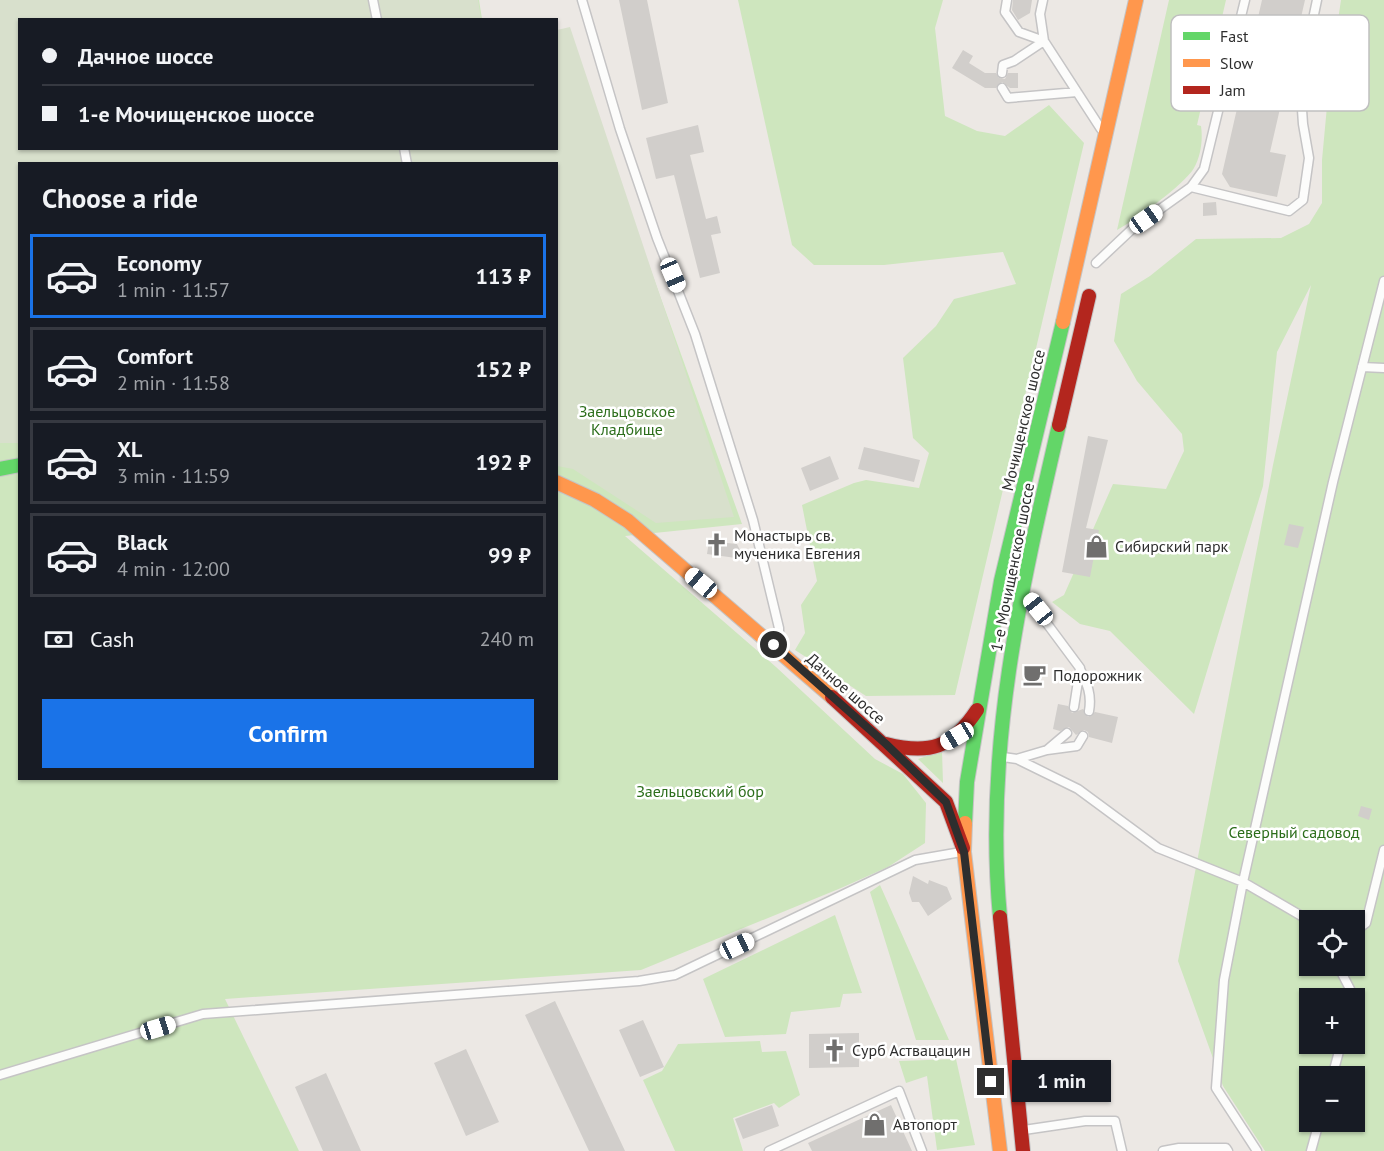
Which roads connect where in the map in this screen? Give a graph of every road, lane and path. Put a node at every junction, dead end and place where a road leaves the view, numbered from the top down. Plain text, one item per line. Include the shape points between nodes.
1 (373, 0) edge
2 (582, 0) edge
3 (1007, 0) edge
4 (1043, 0) edge
5 (1136, 0) edge
6 (1245, 0) edge
7 (1317, 0) edge
8 (1242, 15) edge
9 (1314, 15) edge
10 (377, 18) edge
11 (1044, 41) junction
12 (1002, 73) dead end
13 (1002, 88) dead end
14 (1077, 92) junction
15 (1219, 111) edge
16 (1302, 111) edge
17 (1105, 136) junction
18 (1191, 187) junction
19 (1101, 240) dead end
20 (1094, 275) junction
21 (1384, 281) edge
22 (1362, 367) junction
23 (1384, 368) edge
24 (18, 465) edge
25 (0, 469) edge
26 (558, 483) edge
27 (1022, 589) junction
28 (774, 645) junction
29 (1080, 668) junction
30 (1074, 707) dead end
31 (978, 709) junction
32 (1089, 711) dead end
33 (1067, 733) dead end
34 (1083, 736) dead end
35 (886, 744) junction
36 (1047, 750) junction
37 (998, 756) junction
38 (1017, 759) junction
39 (946, 802) junction
40 (980, 823) junction
41 (1384, 850) edge
42 (964, 852) junction
43 (1242, 882) junction
44 (1299, 915) edge
45 (1365, 924) edge
46 (0, 1075) edge
47 (1020, 1130) junction
48 (1316, 1132) edge
49 (769, 1151) edge
50 (922, 1151) edge
51 (1000, 1151) edge
52 (1023, 1151) edge
53 (1122, 1151) edge
54 (1162, 1151) edge
55 (1228, 1151) edge
56 (1257, 1151) edge
57 (1311, 1151) edge

1 - 10 lane
2 - 28 lane via 620,129 695,334 753,520 779,628
3 - 11 lane via 1005,12 1019,32
4 - 11 lane via 1040,14
5 - 17 main road, Мочищенское шоссе
6 - 8 lane
7 - 9 lane
11 - 12 lane via 1003,65
11 - 14 lane
13 - 14 lane via 1008,98
14 - 17 lane
15 - 18 lane via 1203,169
16 - 18 lane via 1310,158 1303,200 1289,211
17 - 31 main road, Мочищенское шоссе via 1001,581
18 - 20 lane via 1131,230
19 - 20 main road, 1-е Мочищенское шоссе
20 - 27 main road, 1-е Мочищенское шоссе
21 - 22 lane
22 - 23 lane
22 - 43 lane
24 - 25 main road
26 - 28 main road, Дачное шоссе via 628,521
27 - 29 lane
27 - 37 main road, 1-е Мочищенское шоссе
28 - 35 main road, Дачное шоссе
29 - 30 lane
29 - 32 lane via 1089,688
31 - 35 main road via 966,729 935,748 905,750
31 - 40 main road, Мочищенское шоссе via 967,782
33 - 36 lane
34 - 36 lane via 1077,746
35 - 39 main road, Дачное шоссе
36 - 38 lane
37 - 38 lane
37 - 40 main road, 1-е Мочищенское шоссе
38 - 43 lane via 1077,789 1158,848
39 - 40 main road, Дачное шоссе
39 - 42 main road
40 - 42 main road, Мочищенское шоссе
40 - 47 main road, 1-е Мочищенское шоссе
41 - 45 lane
42 - 46 lane via 915,860 675,975 639,981 203,1014
42 - 51 main road
43 - 44 lane
43 - 56 lane via 1224,980 1216,1088
47 - 52 main road, 1-е Мочищенское шоссе
47 - 53 lane via 1114,1121
48 - 57 lane
49 - 50 lane via 899,1091
54 - 55 lane

